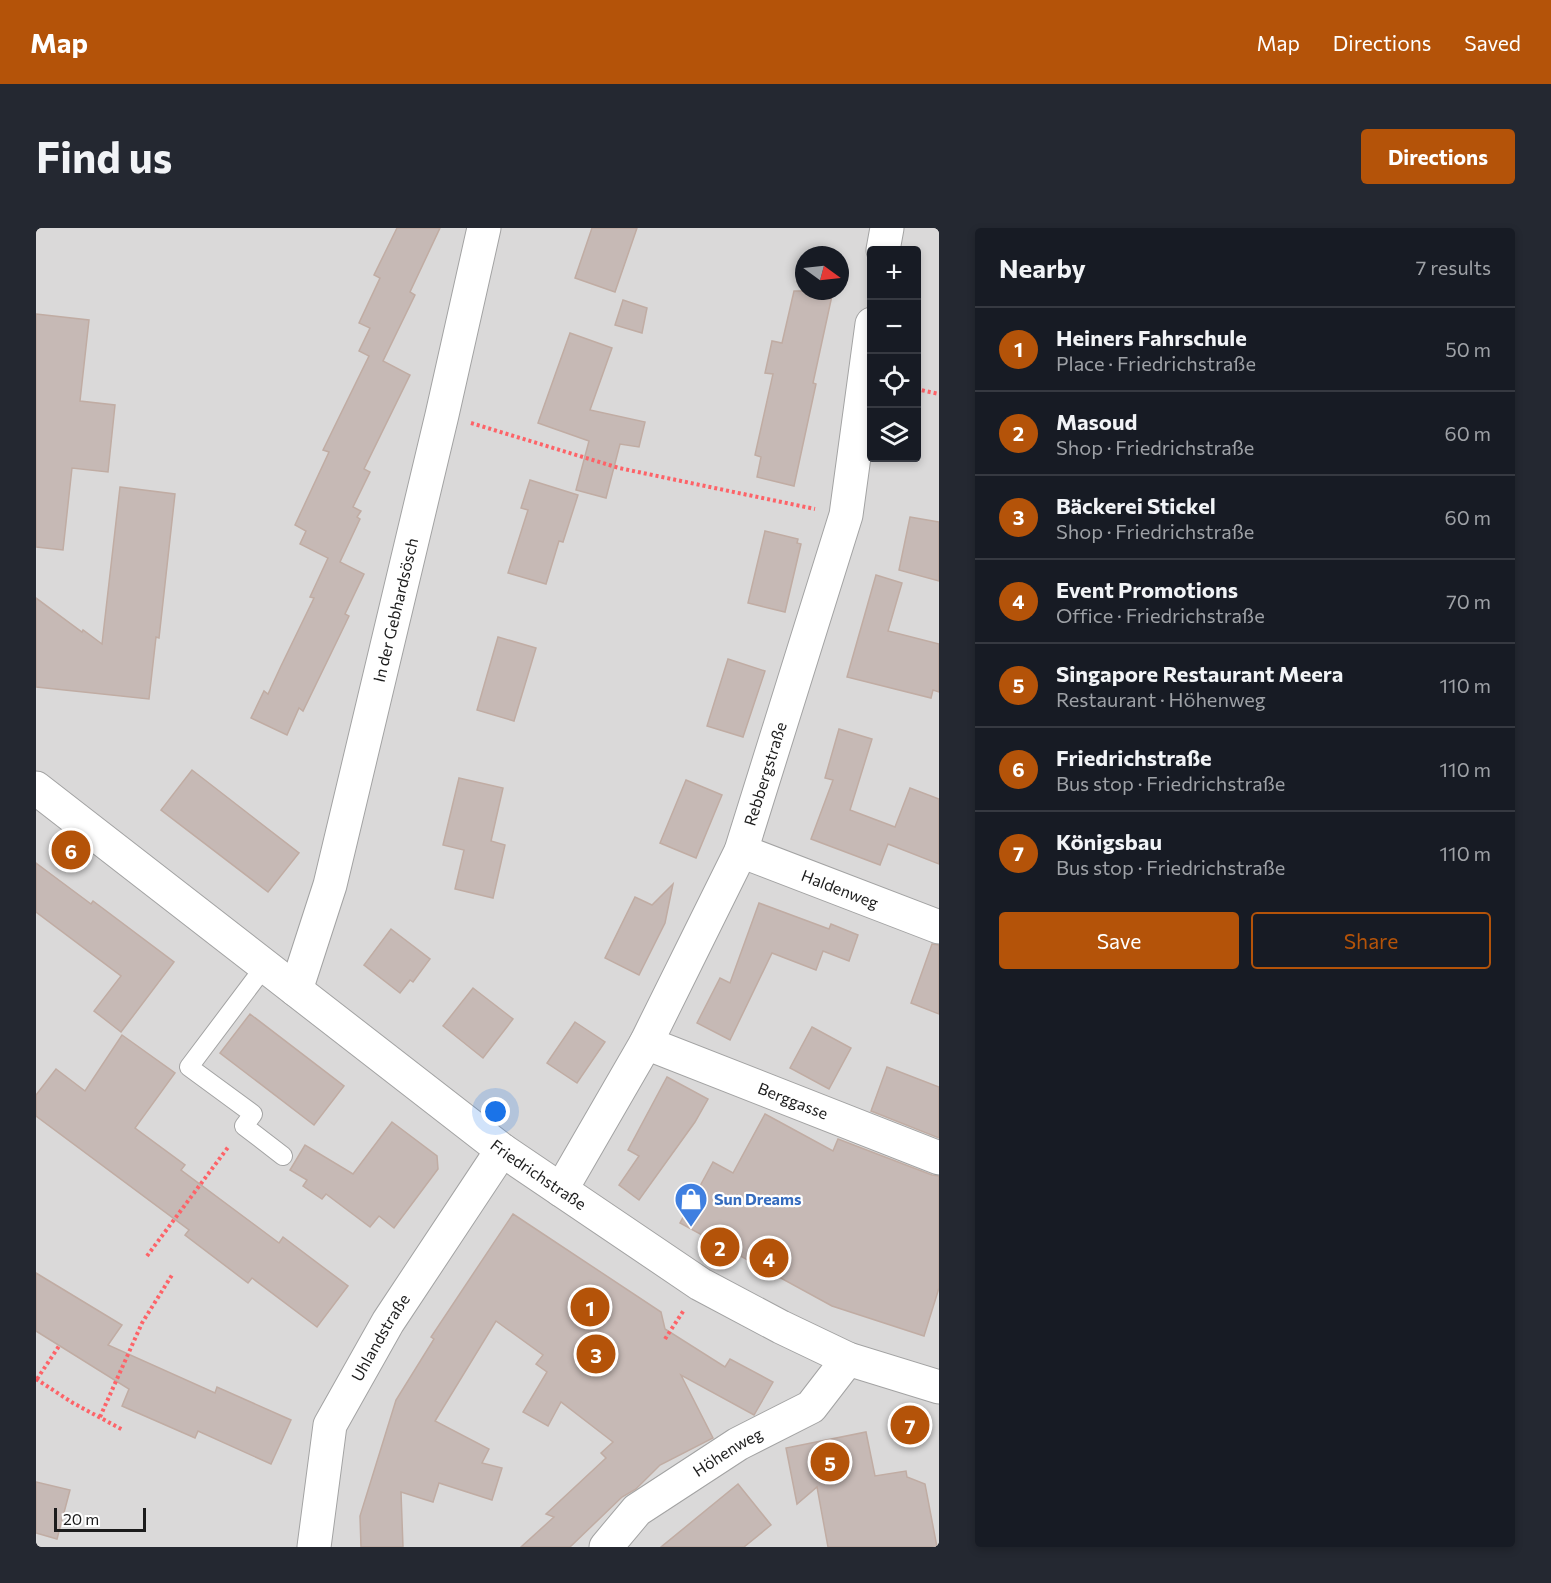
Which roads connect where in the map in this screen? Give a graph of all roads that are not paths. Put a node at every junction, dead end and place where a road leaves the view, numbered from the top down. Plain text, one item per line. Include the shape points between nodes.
1 (484, 228) edge
2 (887, 228) edge
3 (884, 246) edge
4 (868, 354) edge
5 (36, 788) edge
6 (741, 851) junction
7 (939, 927) edge
8 (265, 966) junction
9 (296, 990) junction
10 (646, 1043) junction
11 (502, 1150) junction
12 (283, 1156) dead end
13 (939, 1158) edge
14 (561, 1190) junction
15 (848, 1359) junction
16 (939, 1388) edge
17 (314, 1547) edge
18 (606, 1547) edge

1 - 9 street, In der Gebhardsösch via 330,885
2 - 3 street
4 - 6 street, Rebbergstraße via 846,515
5 - 8 street, Friedrichstraße
6 - 7 street, Haldenweg
6 - 10 street, Rebbergstraße
8 - 9 street, Friedrichstraße
8 - 12 lane via 189,1067 253,1114 244,1126
9 - 11 street, Friedrichstraße
10 - 13 street, Berggasse
10 - 14 street, Rebbergstraße
11 - 14 street, Friedrichstraße
11 - 17 street, Uhlandstraße via 388,1322 330,1425
14 - 15 street, Friedrichstraße via 700,1284
15 - 16 street, Friedrichstraße
15 - 18 street, Höhenweg via 811,1407 738,1444 637,1510

